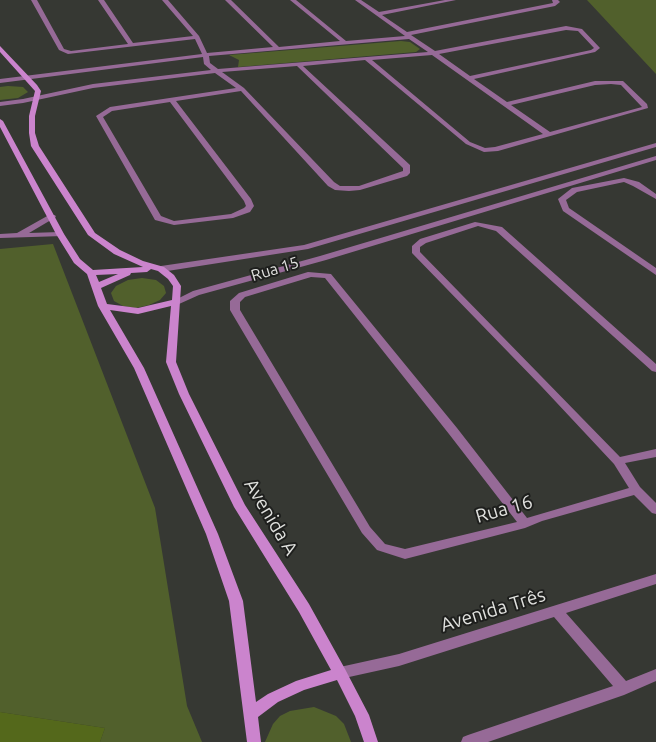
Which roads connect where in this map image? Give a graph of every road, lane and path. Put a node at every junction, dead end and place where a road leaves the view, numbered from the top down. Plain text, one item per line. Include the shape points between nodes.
1 (34, 0) edge
2 (101, 0) edge
3 (164, 0) edge
4 (228, 0) edge
5 (293, 0) edge
6 (358, 0) edge
7 (453, 0) edge
8 (555, 0) edge
9 (378, 14) junction
10 (408, 35) junction
11 (197, 37) junction
12 (345, 43) junction
13 (131, 45) junction
14 (201, 45) junction
15 (0, 48) edge
16 (277, 48) junction
17 (435, 53) junction
18 (204, 54) junction
19 (217, 54) junction
20 (366, 58) junction
21 (140, 64) junction
22 (298, 64) junction
23 (229, 68) junction
24 (216, 71) junction
25 (469, 78) junction
26 (29, 79) junction
27 (150, 79) junction
28 (0, 82) edge
29 (242, 89) junction
30 (37, 98) junction
31 (172, 100) junction
32 (0, 104) edge
33 (506, 104) junction
34 (0, 122) edge
35 (547, 134) junction
36 (656, 145) edge
37 (656, 158) edge
38 (656, 197) edge
39 (52, 217) junction
40 (60, 234) junction
41 (19, 235) junction
42 (0, 236) edge
43 (161, 268) junction
44 (656, 272) edge
45 (90, 273) junction
46 (96, 287) junction
47 (176, 302) junction
48 (104, 306) junction
49 (656, 369) edge
50 (656, 453) edge
51 (618, 461) junction
52 (636, 490) junction
53 (656, 510) edge
54 (525, 524) junction
55 (382, 547) joint
56 (656, 580) edge
57 (557, 611) junction
58 (340, 673) junction
59 (656, 675) edge
60 (624, 689) junction
61 (251, 714) junction
62 (254, 742) edge
63 (371, 742) edge
64 (468, 742) edge

1 - 13 street via 62,50 77,53
2 - 13 street
3 - 11 street
4 - 16 street
5 - 12 street
6 - 9 street
7 - 9 street
8 - 10 street via 555,4
9 - 10 street
10 - 12 street
10 - 17 street
11 - 13 street
11 - 14 street
12 - 16 street
14 - 18 street
14 - 19 street
15 - 26 main road
16 - 19 street
17 - 20 street
17 - 25 street
17 - 25 street via 566,28 580,30 597,48
18 - 19 street
18 - 21 street
18 - 24 street via 206,64
19 - 23 street
20 - 22 street
20 - 35 street via 476,147 495,149
21 - 26 street
21 - 27 street
22 - 23 street
22 - 29 street via 407,167 404,174 360,188 338,188
23 - 24 street
23 - 29 street
24 - 27 street
25 - 33 street
26 - 28 street
26 - 30 main road via 38,91
27 - 30 street
29 - 31 street
30 - 32 street
30 - 43 main road via 32,116 36,146 92,235 132,259
31 - 31 street via 248,201 250,206 247,210 233,216 174,223 158,218 99,116 110,109
33 - 35 street
33 - 35 street via 611,82 623,83 646,105 640,111
34 - 39 main road
36 - 43 street via 305,248
37 - 47 street via 196,293
38 - 44 street via 624,180 575,190 562,199 566,209
39 - 40 main road
39 - 41 street
40 - 41 street
40 - 45 main road
41 - 42 street
43 - 45 main road
43 - 46 main road via 126,273
43 - 47 main road, Avenida A via 176,286
45 - 46 main road
46 - 48 main road
47 - 48 main road via 138,311
47 - 58 main road, Avenida A via 171,362 184,394 240,507 304,608
48 - 61 main road via 140,368 212,534 236,601
49 - 51 street via 499,229 478,224 416,246 416,253
50 - 51 street
51 - 52 street
52 - 53 street
52 - 54 street, Rua 16
54 - 55 street, Rua 16 via 405,554
54 - 55 street, Rua 15 via 328,276 311,274 242,295 235,301 235,310 366,530
56 - 57 street, Avenida Três
57 - 58 street, Avenida Três via 399,660
57 - 60 street
58 - 61 main road via 301,685 273,698
58 - 63 main road, Avenida A via 362,715
59 - 60 street
60 - 64 street
61 - 62 main road

